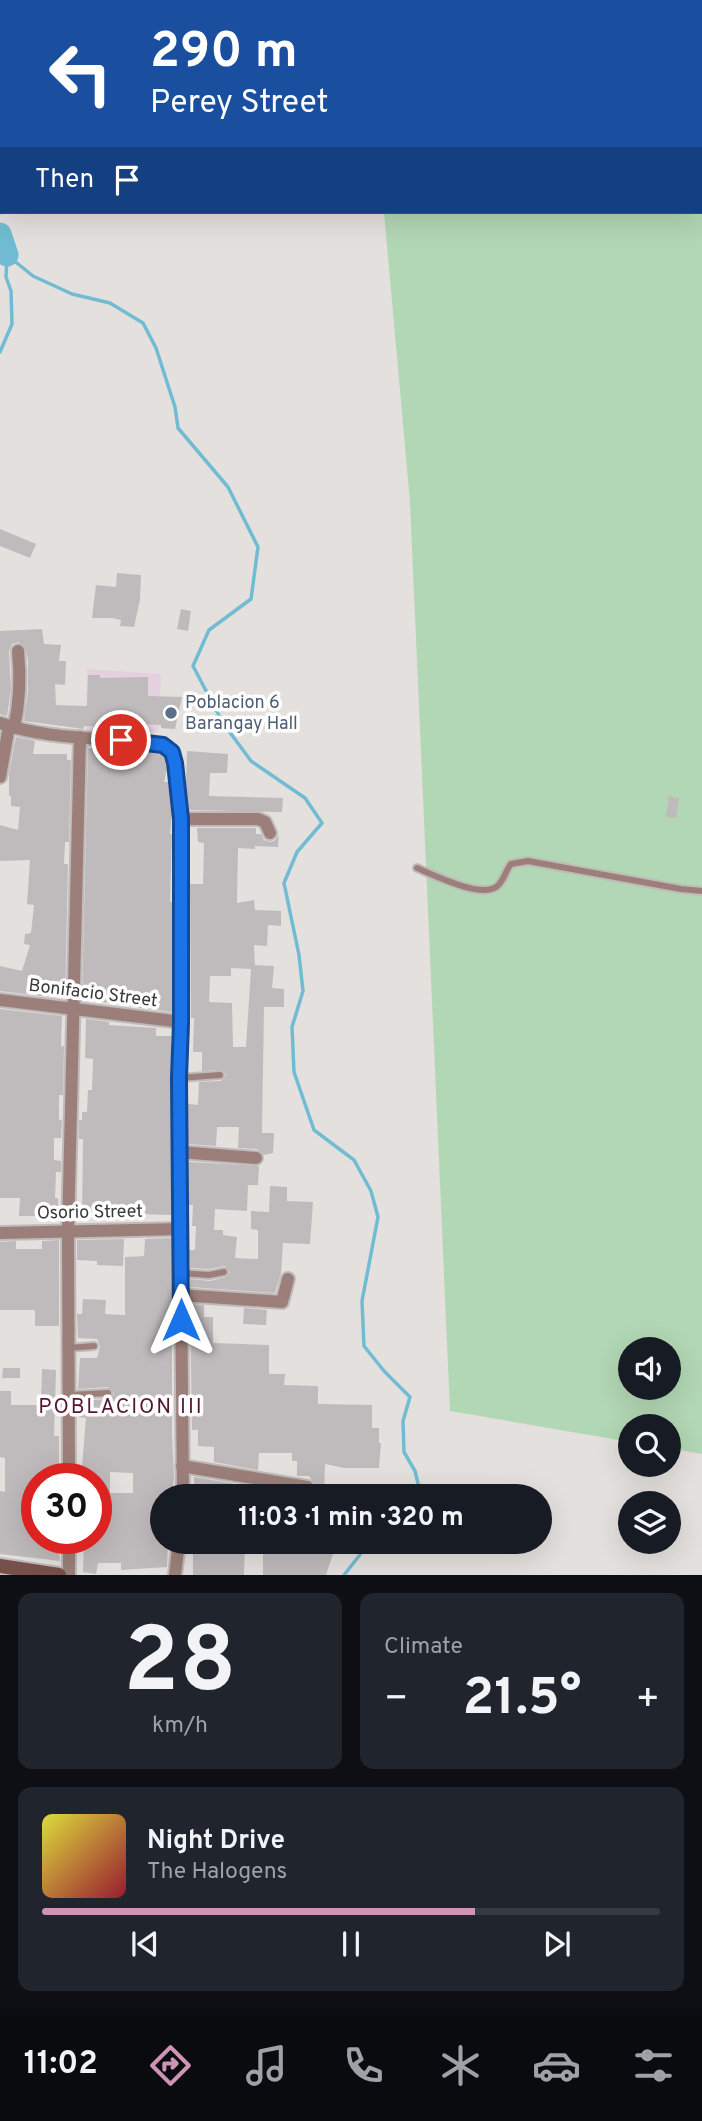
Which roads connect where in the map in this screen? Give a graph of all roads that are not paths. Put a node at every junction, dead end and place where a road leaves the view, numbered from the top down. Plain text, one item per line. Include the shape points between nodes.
1 (18, 651) dead end
2 (8, 726) edge
3 (80, 737) junction
4 (0, 777) edge
5 (181, 819) junction
6 (270, 833) dead end
7 (418, 868) dead end
8 (702, 891) edge
9 (0, 1000) edge
10 (74, 1010) junction
11 (181, 1023) junction
12 (220, 1075) dead end
13 (179, 1078) junction
14 (179, 1152) junction
15 (256, 1158) dead end
16 (180, 1229) junction
17 (68, 1231) junction
18 (0, 1233) edge
19 (224, 1272) dead end
20 (180, 1273) junction
21 (288, 1279) dead end
22 (180, 1295) junction
23 (94, 1346) dead end
24 (68, 1348) junction
25 (108, 1393) dead end
26 (69, 1395) junction
27 (69, 1463) edge
28 (182, 1466) junction
29 (183, 1484) edge
30 (289, 1484) edge
31 (69, 1554) edge
32 (177, 1554) edge
33 (0, 1566) edge
34 (59, 1575) edge
35 (69, 1575) edge
36 (174, 1575) edge

1 - 2 street via 20,703
2 - 3 street
2 - 4 street
3 - 5 street via 152,743 172,752
3 - 10 street
5 - 6 street via 258,818
5 - 11 street
7 - 8 lane via 478,890 498,886 511,864 528,861
9 - 10 street, Bonifacio Street
10 - 11 street, Bonifacio Street
10 - 17 street
11 - 13 street
12 - 13 lane
13 - 14 street
14 - 15 street
14 - 16 street
16 - 17 street, Osorio Street
16 - 20 street
17 - 18 street, Osorio Street
17 - 24 street
19 - 20 lane
20 - 22 street
21 - 22 street via 282,1302
22 - 28 street
23 - 24 lane
24 - 26 street
25 - 26 lane
26 - 27 street
28 - 29 street
28 - 30 street
31 - 35 street
32 - 36 street
33 - 34 street

